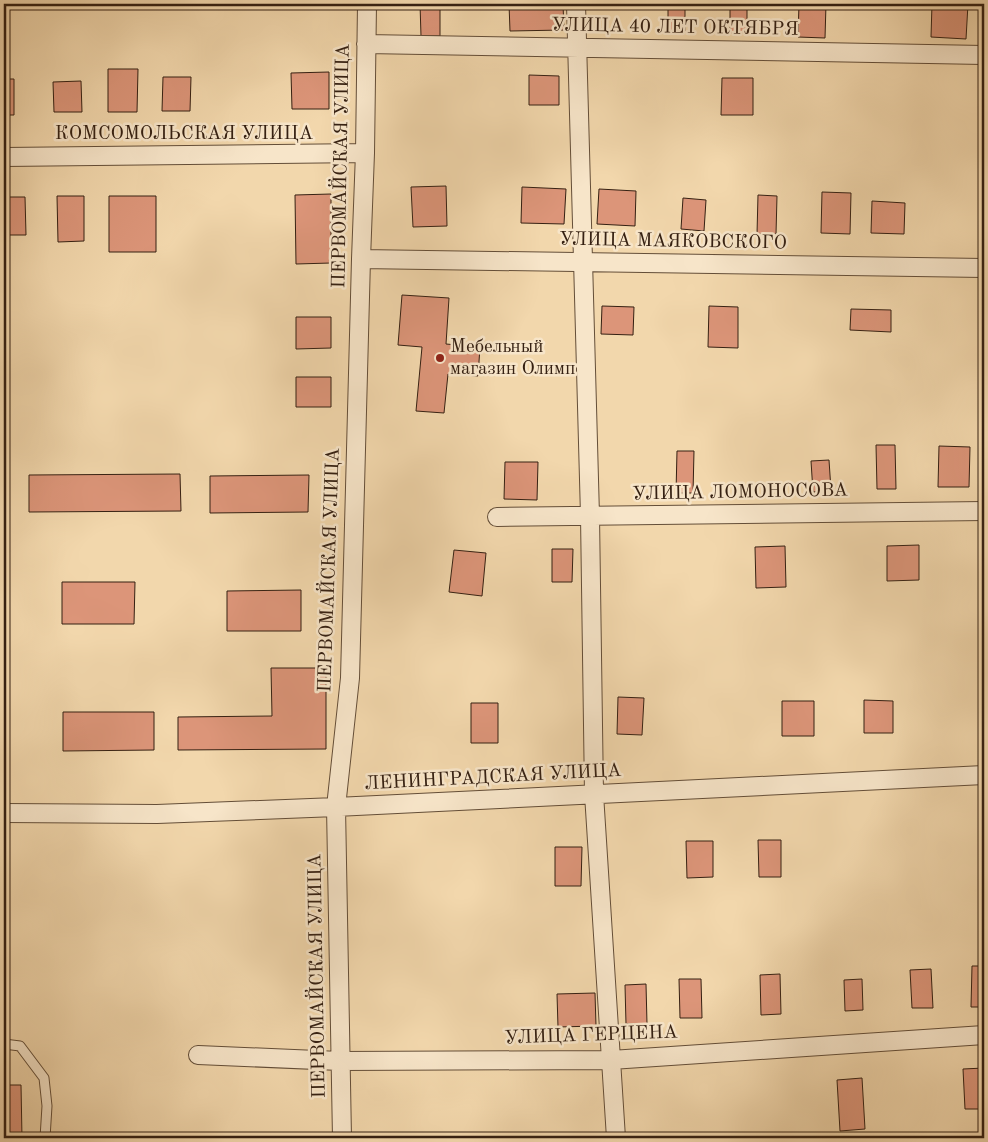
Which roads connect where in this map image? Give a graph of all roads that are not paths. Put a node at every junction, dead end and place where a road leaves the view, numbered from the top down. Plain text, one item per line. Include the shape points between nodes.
1 (368, 4) edge
2 (576, 4) edge
3 (366, 44) junction
4 (577, 48) junction
5 (984, 55) edge
6 (366, 153) junction
7 (4, 156) edge
8 (361, 258) junction
9 (583, 262) junction
10 (984, 268) edge
11 (984, 510) edge
12 (590, 516) junction
13 (497, 517) dead end
14 (984, 775) edge
15 (594, 794) junction
16 (336, 807) junction
17 (4, 813) edge
18 (984, 1035) edge
19 (4, 1044) edge
20 (198, 1055) dead end
21 (612, 1060) junction
22 (340, 1061) junction
23 (45, 1138) edge
24 (342, 1138) edge
25 (616, 1138) edge

1 - 3 street, ПЕРВОМАЙСКАЯ УЛИЦА
2 - 4 street
3 - 4 street, УЛИЦА 40 ЛЕТ ОКТЯБРЯ
3 - 6 street, ПЕРВОМАЙСКАЯ УЛИЦА
4 - 5 street, УЛИЦА 40 ЛЕТ ОКТЯБРЯ
4 - 9 street
6 - 7 street, КОМСОМОЛЬСКАЯ УЛИЦА
6 - 8 street, ПЕРВОМАЙСКАЯ УЛИЦА
8 - 9 street, УЛИЦА МАЯКОВСКОГО
8 - 16 street, ПЕРВОМАЙСКАЯ УЛИЦА via 350,678
9 - 10 street, УЛИЦА МАЯКОВСКОГО
9 - 12 street
11 - 12 street, УЛИЦА ЛОМОНОСОВА
12 - 13 street, УЛИЦА ЛОМОНОСОВА
12 - 15 street
14 - 15 street, ЛЕНИНГРАДСКАЯ УЛИЦА
15 - 16 street, ЛЕНИНГРАДСКАЯ УЛИЦА
15 - 21 street
16 - 17 street, ЛЕНИНГРАДСКАЯ УЛИЦА via 157,814
16 - 22 street, ПЕРВОМАЙСКАЯ УЛИЦА
18 - 21 street, УЛИЦА ГЕРЦЕНА
19 - 23 lane via 20,1046 44,1078
20 - 22 street, УЛИЦА ГЕРЦЕНА
21 - 22 street, УЛИЦА ГЕРЦЕНА
21 - 25 street
22 - 24 street, ПЕРВОМАЙСКАЯ УЛИЦА

